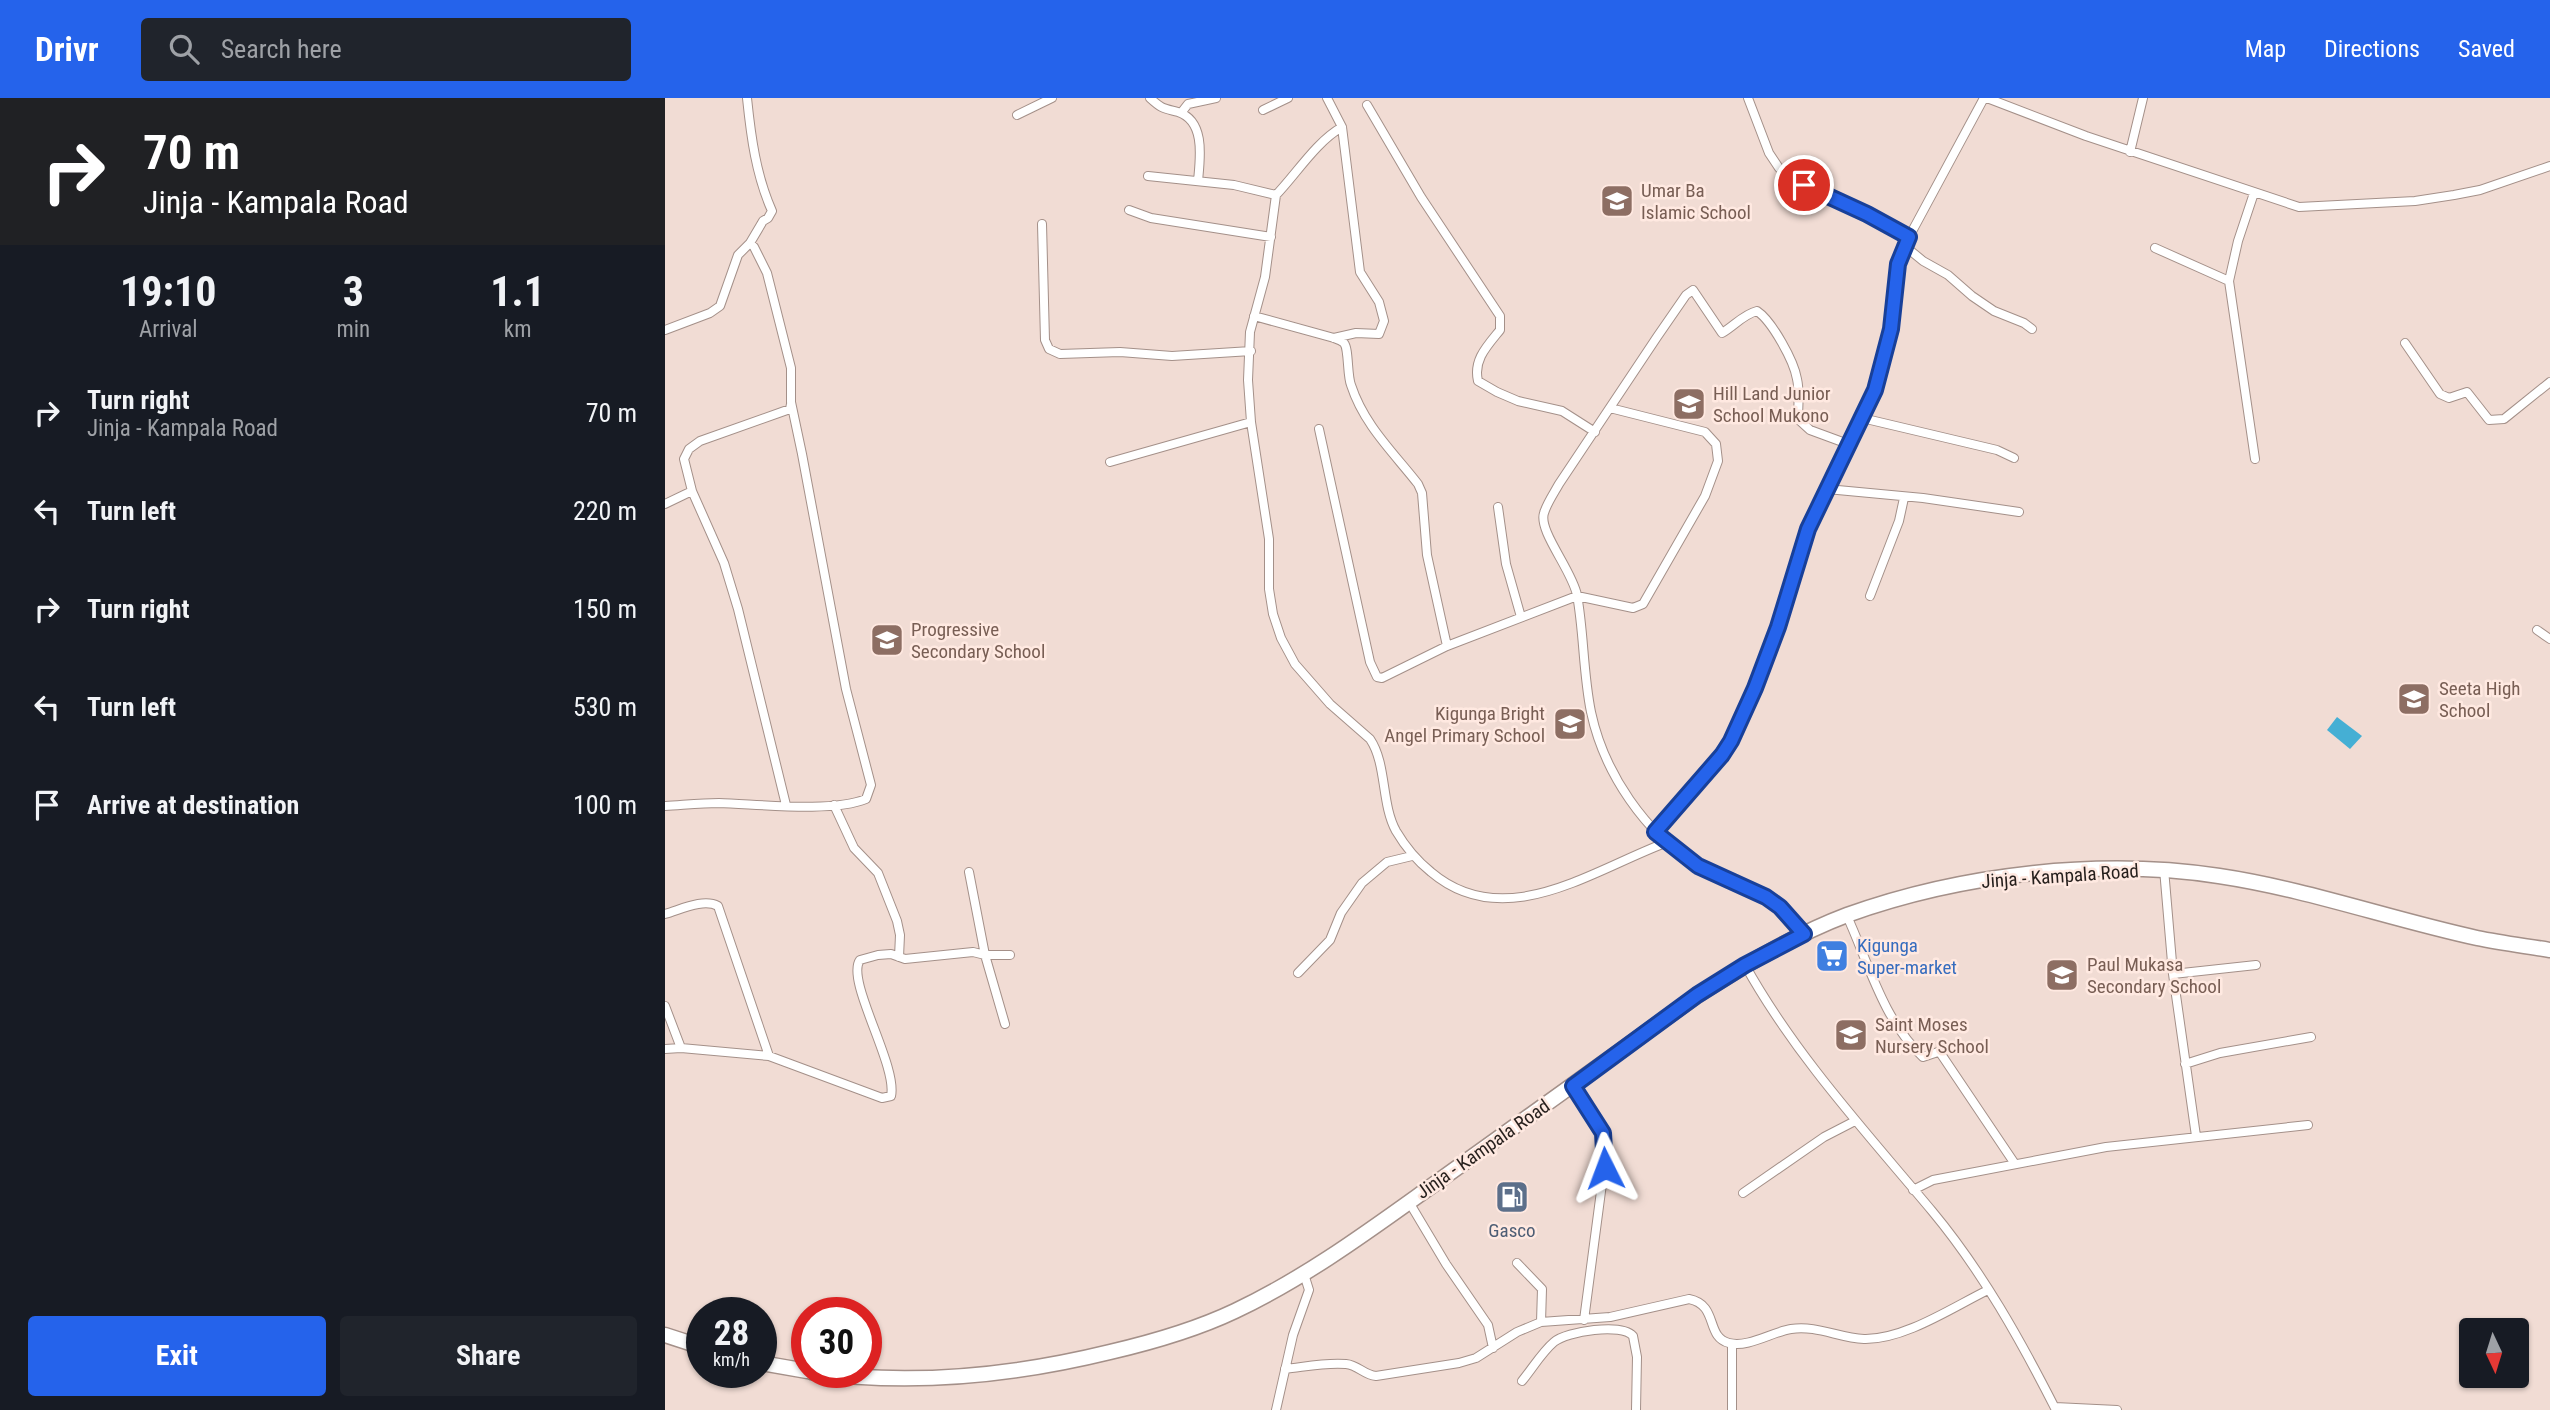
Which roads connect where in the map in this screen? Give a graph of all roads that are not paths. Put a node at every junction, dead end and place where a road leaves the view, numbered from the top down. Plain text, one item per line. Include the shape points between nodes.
1 (747, 98) edge
2 (1052, 98) edge
3 (1150, 98) edge
4 (1216, 98) edge
5 (1287, 98) edge
6 (1327, 98) edge
7 (1748, 98) edge
8 (1985, 98) edge
9 (2143, 98) edge
10 (1367, 105) dead end
11 (1263, 110) dead end
12 (1181, 113) junction
13 (1017, 115) dead end
14 (1342, 127) junction
15 (2130, 152) junction
16 (2550, 166) edge
17 (1148, 176) dead end
18 (1198, 181) junction
19 (2254, 194) junction
20 (1276, 195) junction
21 (1129, 211) dead end
22 (1042, 224) dead end
23 (1271, 237) junction
24 (1907, 242) junction
25 (750, 243) junction
26 (2155, 248) dead end
27 (2229, 281) junction
28 (1254, 316) junction
29 (665, 330) edge
30 (2032, 330) dead end
31 (1334, 338) junction
32 (2405, 343) dead end
33 (1251, 351) junction
34 (2550, 382) edge
35 (791, 402) junction
36 (1610, 408) junction
37 (1862, 418) junction
38 (1251, 422) junction
39 (1319, 429) dead end
40 (1595, 432) junction
41 (1847, 444) junction
42 (2014, 458) dead end
43 (2255, 459) dead end
44 (1110, 462) dead end
45 (1827, 489) junction
46 (692, 491) junction
47 (1904, 498) junction
48 (665, 504) edge
49 (1498, 507) dead end
50 (2019, 512) dead end
51 (1577, 596) junction
52 (1870, 596) dead end
53 (1521, 617) junction
54 (2537, 630) dead end
55 (2550, 639) edge
56 (1447, 646) junction
57 (834, 805) junction
58 (665, 806) edge
59 (786, 806) junction
60 (1655, 832) junction
61 (1665, 842) junction
62 (1412, 856) junction
63 (2164, 869) junction
64 (969, 872) dead end
65 (665, 914) edge
66 (1847, 915) junction
67 (1804, 934) junction
68 (2550, 950) edge
69 (985, 955) junction
70 (1010, 955) dead end
71 (898, 957) junction
72 (1745, 965) junction
73 (2256, 965) dead end
74 (1298, 973) dead end
75 (2173, 974) junction
76 (665, 1006) edge
77 (1005, 1024) dead end
78 (2311, 1037) dead end
79 (681, 1048) junction
80 (665, 1049) edge
81 (769, 1056) junction
82 (2185, 1063) junction
83 (1573, 1086) junction
84 (1856, 1121) junction
85 (2308, 1125) dead end
86 (2196, 1136) junction
87 (2015, 1164) junction
88 (1913, 1191) junction
89 (1743, 1193) dead end
90 (1409, 1202) junction
91 (1517, 1262) dead end
92 (1304, 1274) junction
93 (1988, 1290) junction
94 (1584, 1320) junction
95 (1541, 1321) junction
96 (665, 1335) edge
97 (686, 1342) edge
98 (1733, 1344) junction
99 (1493, 1348) junction
100 (1285, 1369) junction
101 (882, 1377) edge
102 (1523, 1381) dead end
103 (2056, 1408) edge
104 (1276, 1410) edge
105 (1636, 1410) edge
106 (1732, 1410) edge
107 (2117, 1410) edge

1 - 25 street via 757,165 772,211
2 - 13 street
3 - 12 street via 1163,110
4 - 12 street via 1188,104
5 - 11 street
6 - 14 street
7 - 24 street via 1779,168 1821,194 1867,214
8 - 15 street
8 - 24 street
9 - 15 street
10 - 40 street via 1500,316 1500,330 1476,368 1478,381 1518,401 1562,411
12 - 18 street via 1196,127 1201,151
14 - 20 street
14 - 31 street via 1360,272 1379,302 1384,321 1379,334
15 - 19 street
16 - 19 street via 2480,190 2416,201 2299,207
17 - 18 street
18 - 20 street
19 - 27 street
20 - 23 street
21 - 23 street
22 - 33 street via 1049,349 1060,355
23 - 28 street
24 - 30 street via 1923,261 1972,296
24 - 37 street via 1898,264 1884,360
25 - 29 street via 738,255 720,306
25 - 35 street via 767,273 791,368
26 - 27 street
27 - 43 street
28 - 31 street
28 - 33 street
31 - 56 street via 1344,343 1351,385 1370,425 1422,494 1427,555
32 - 34 street via 2440,394 2449,398 2467,392 2489,420 2504,419
33 - 38 street
35 - 46 street via 790,409 689,449 684,459
35 - 57 street via 846,689 871,785 866,799
36 - 40 street
36 - 41 street via 1693,290 1721,333 1747,313 1757,311 1764,316 1797,377 1798,419 1811,430
36 - 51 street via 1705,432 1716,444 1718,461 1705,496 1643,604 1633,608
37 - 41 street
37 - 42 street
38 - 44 street
38 - 62 street via 1269,539 1269,589 1281,638 1314,687 1374,746 1394,829
39 - 56 street via 1377,677
40 - 51 street via 1559,484 1543,519
41 - 45 street
45 - 47 street
45 - 60 street via 1808,529 1772,645 1731,741
46 - 48 street
46 - 59 street via 739,609
47 - 50 street
47 - 52 street
49 - 53 street via 1506,564
51 - 53 street
51 - 60 street via 1598,736 1620,784
53 - 56 street
54 - 55 street
57 - 59 street
57 - 71 street via 854,848 878,873 897,921
58 - 59 street
60 - 61 street
61 - 62 street via 1565,887 1508,898 1478,897 1455,889
61 - 67 street via 1698,866 1766,897
62 - 74 street via 1387,862 1362,883 1330,940
63 - 66 highway, Jinja - Kampala Road via 2051,873 1969,882
63 - 68 highway, Jinja - Kampala Road via 2281,888 2476,938
63 - 75 street
64 - 69 street
65 - 81 street via 699,904 718,906
66 - 67 highway, Jinja - Kampala Road
66 - 87 street via 1871,976 1904,1037 1922,1057 1941,1054
67 - 72 highway, Jinja - Kampala Road
69 - 70 street
69 - 71 street
69 - 77 street
71 - 81 street via 878,955 857,964 890,1074 891,1096 881,1098
72 - 83 highway, Jinja - Kampala Road
72 - 84 street via 1783,1029
73 - 75 street
75 - 82 street
76 - 79 street
78 - 82 street
79 - 80 street
79 - 81 street
82 - 86 street
83 - 90 highway, Jinja - Kampala Road
83 - 94 street via 1603,1133 1605,1161
84 - 88 street
84 - 89 street via 1824,1137
85 - 86 street
86 - 87 street
87 - 88 street via 1933,1180
88 - 93 street
90 - 92 highway, Jinja - Kampala Road
90 - 99 street via 1488,1325
91 - 95 street via 1542,1289
92 - 100 street via 1310,1290
92 - 101 highway, Jinja - Kampala Road via 1184,1332 1035,1369 997,1375
93 - 98 street via 1914,1327 1884,1336 1866,1339 1804,1328
93 - 103 street
94 - 95 street
94 - 98 street via 1689,1299 1700,1301 1717,1335
95 - 99 street
96 - 97 highway
98 - 106 street
99 - 100 street via 1459,1363 1376,1376 1348,1364
100 - 104 street
102 - 105 street via 1561,1337 1625,1330 1633,1336 1637,1357
103 - 107 street

